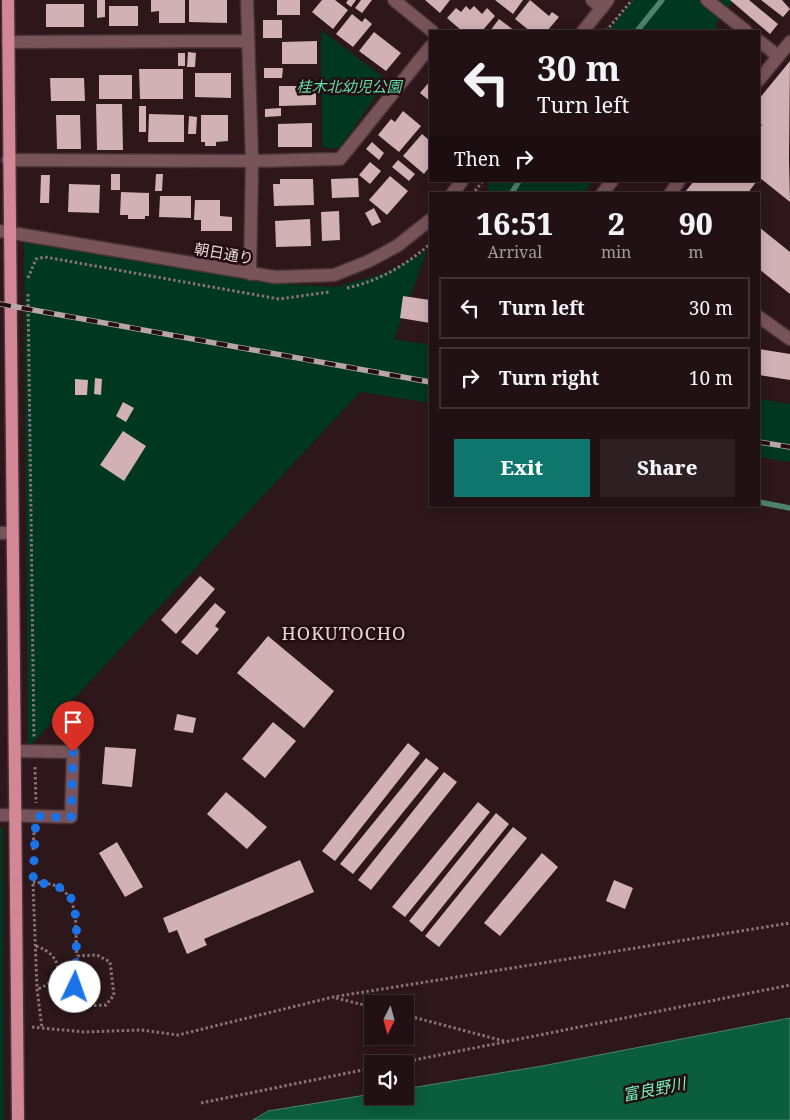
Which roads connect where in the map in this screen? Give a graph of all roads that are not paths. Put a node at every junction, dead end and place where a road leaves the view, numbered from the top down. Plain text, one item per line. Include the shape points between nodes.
1 (8, 0) edge
2 (248, 0) edge
3 (394, 0) edge
4 (707, 0) edge
5 (601, 3) edge
6 (431, 30) edge
7 (584, 30) edge
8 (745, 30) edge
9 (248, 41) junction
10 (8, 42) junction
11 (760, 42) edge
12 (790, 42) edge
13 (429, 48) edge
14 (778, 56) junction
15 (760, 79) edge
16 (8, 160) junction
17 (252, 161) junction
18 (461, 182) edge
19 (611, 182) edge
20 (454, 192) edge
21 (604, 192) edge
22 (429, 221) edge
23 (4, 231) edge
24 (250, 274) junction
25 (760, 318) edge
26 (790, 339) edge
27 (6, 533) edge
28 (16, 751) junction
29 (0, 815) edge
30 (14, 816) junction
31 (18, 1120) edge

1 - 10 main road
2 - 9 street
3 - 6 street
4 - 8 street
5 - 7 street
9 - 10 street
9 - 17 street
10 - 16 main road
11 - 14 street
12 - 14 street
13 - 17 street via 340,159
14 - 15 street
16 - 17 street
16 - 23 main road
17 - 24 street
18 - 20 street
19 - 21 street
22 - 24 street, 朝日通り via 397,246 334,276
23 - 24 street, 朝日通り
23 - 27 main road via 12,307
25 - 26 street
27 - 28 main road
28 - 30 main road
28 - 30 street via 73,752 71,818
29 - 30 street
30 - 31 main road

